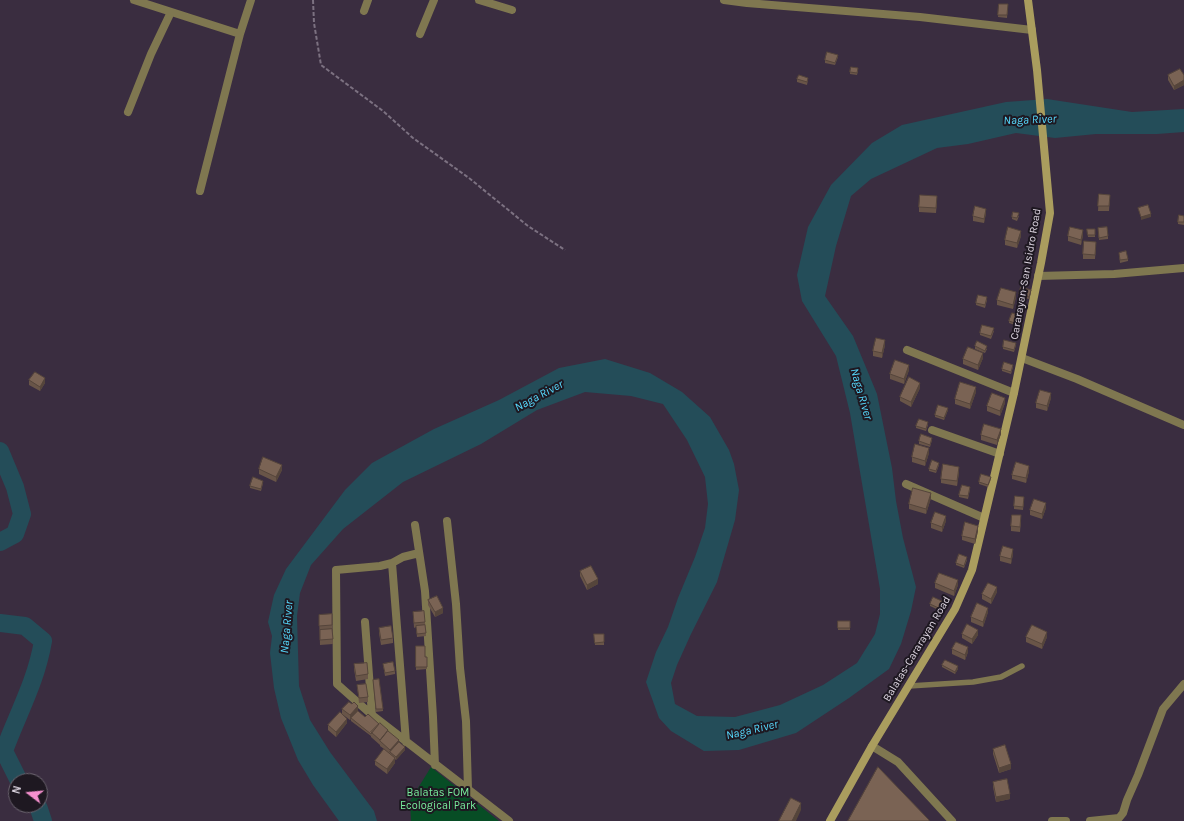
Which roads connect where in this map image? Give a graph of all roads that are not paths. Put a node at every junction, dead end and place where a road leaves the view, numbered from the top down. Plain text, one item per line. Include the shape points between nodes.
1 (134, 0) edge
2 (251, 0) edge
3 (368, 0) edge
4 (434, 0) edge
5 (479, 0) edge
6 (724, 0) edge
7 (1028, 0) edge
8 (512, 10) dead end
9 (364, 11) dead end
10 (171, 12) junction
11 (1032, 30) junction
12 (240, 34) junction
13 (420, 34) dead end
14 (128, 112) dead end
15 (200, 191) dead end
16 (1184, 268) edge
17 (1038, 276) junction
18 (907, 350) dead end
19 (1022, 358) junction
20 (1014, 394) junction
21 (1184, 425) edge
22 (932, 430) dead end
23 (1000, 454) junction
24 (906, 484) dead end
25 (984, 518) junction
26 (447, 521) dead end
27 (415, 525) dead end
28 (419, 554) junction
29 (392, 563) junction
30 (365, 622) dead end
31 (1022, 666) dead end
32 (1184, 684) edge
33 (909, 686) junction
34 (372, 715) junction
35 (406, 742) junction
36 (872, 746) junction
37 (435, 765) junction
38 (468, 789) junction
39 (509, 821) edge
40 (830, 821) edge
41 (952, 821) edge
42 (1052, 821) edge
43 (1066, 821) edge
44 (1090, 821) edge

1 - 10 street
2 - 12 street
3 - 9 street
4 - 13 street
5 - 8 street
6 - 11 street via 920,17
7 - 11 main road, Cararayan-San Isidro Road
10 - 12 street
10 - 14 street
11 - 17 main road, Cararayan-San Isidro Road via 1050,213
12 - 15 street
16 - 17 street via 1114,274
17 - 19 main road, Cararayan-San Isidro Road
18 - 20 street
19 - 20 main road, Cararayan-San Isidro Road
19 - 21 street
20 - 23 main road, Cararayan-San Isidro Road
22 - 23 street
23 - 25 main road, Balatas-Cararayan Road
24 - 25 street
25 - 33 main road, Balatas-Cararayan Road via 972,570 955,609
26 - 38 street via 466,721
27 - 28 street
28 - 29 street via 403,557
28 - 37 street via 425,591
29 - 34 street via 336,570 337,684
29 - 35 street
30 - 34 street
31 - 33 lane via 1001,677
32 - 44 street via 1163,709 1123,813 1119,818
33 - 36 main road, Balatas-Cararayan Road
34 - 35 street
35 - 37 street
36 - 40 main road, Balatas-Cararayan Road
36 - 41 street via 898,762
37 - 38 street
38 - 39 street
42 - 43 street

